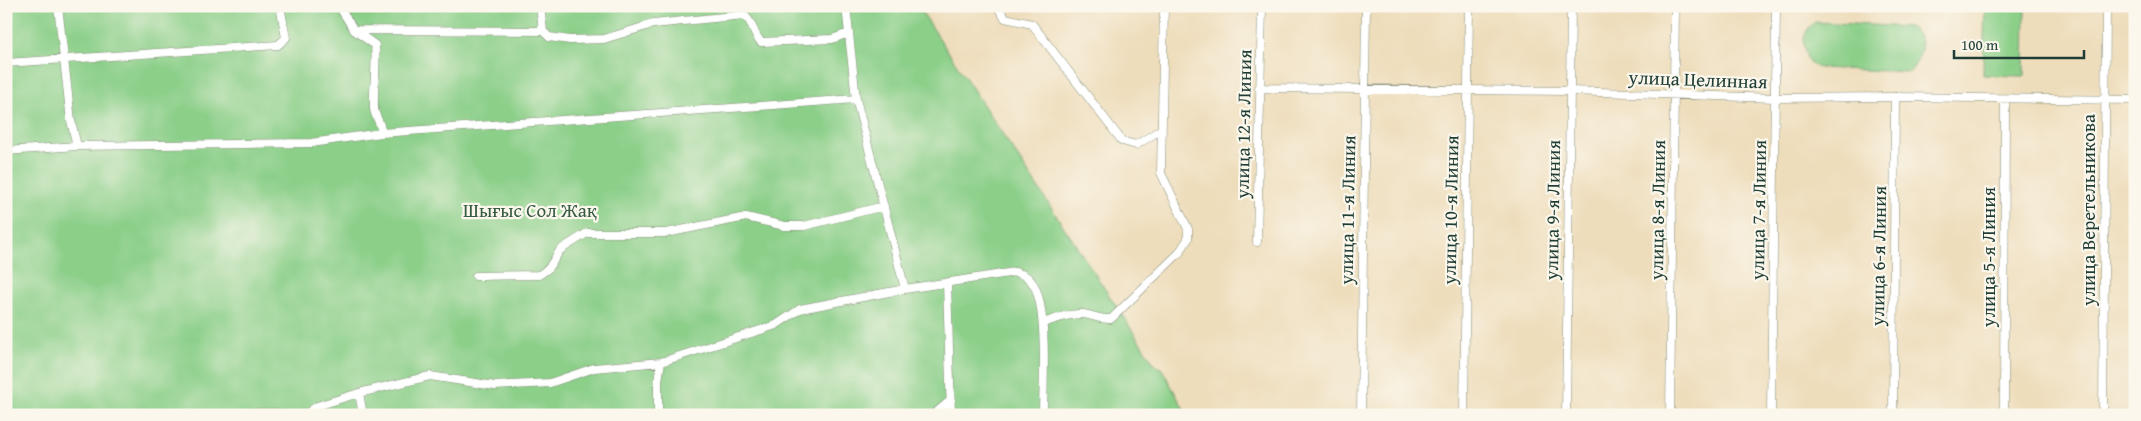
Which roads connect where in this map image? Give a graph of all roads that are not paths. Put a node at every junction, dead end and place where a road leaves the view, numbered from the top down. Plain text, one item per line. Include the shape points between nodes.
1 (58, 6) edge
2 (280, 6) edge
3 (339, 6) edge
4 (540, 6) edge
5 (846, 6) edge
6 (997, 6) edge
7 (1164, 6) edge
8 (1262, 6) edge
9 (1366, 6) edge
10 (1469, 6) edge
11 (1571, 6) edge
12 (1676, 6) edge
13 (1776, 6) edge
14 (2106, 6) edge
15 (354, 30) junction
16 (543, 31) junction
17 (849, 33) junction
18 (63, 59) junction
19 (6, 63) edge
20 (1259, 88) junction
21 (1365, 90) junction
22 (1468, 91) junction
23 (1570, 91) junction
24 (1676, 94) junction
25 (1895, 97) junction
26 (1775, 98) junction
27 (856, 99) junction
28 (2005, 99) junction
29 (2106, 99) junction
30 (2135, 100) edge
31 (1162, 129) junction
32 (381, 133) junction
33 (77, 146) junction
34 (6, 151) edge
35 (884, 206) junction
36 (1257, 242) dead end
37 (476, 276) dead end
38 (947, 284) junction
39 (905, 289) junction
40 (1043, 323) junction
41 (661, 362) junction
42 (359, 393) junction
43 (951, 400) junction
44 (304, 415) edge
45 (363, 415) edge
46 (658, 415) edge
47 (934, 415) edge
48 (951, 415) edge
49 (1043, 415) edge
50 (1361, 415) edge
51 (1464, 415) edge
52 (1566, 415) edge
53 (1670, 415) edge
54 (1772, 415) edge
55 (1892, 415) edge
56 (2004, 415) edge
57 (2103, 415) edge

1 - 18 street
2 - 18 street via 286,38 278,44
3 - 15 street
4 - 16 street
5 - 17 street
6 - 31 street via 1005,18 1032,24 1122,141 1136,145
7 - 31 street
8 - 20 street, улица 12-я Линия
9 - 21 street, улица 11-я Линия
10 - 22 street, улица 10-я Линия
11 - 23 street, улица 9-я Линия
12 - 24 street, улица 8-я Линия
13 - 26 street, улица 7-я Линия
14 - 29 street, улица Веретельникова
15 - 16 street
15 - 32 street via 375,45 374,110 382,124
16 - 17 street via 549,37 570,40 604,39 653,24 744,15 761,42 832,39
17 - 27 street
18 - 19 street
18 - 33 street
20 - 21 street, улица Целинная
20 - 36 street, улица 12-я Линия
21 - 22 street, улица Целинная
21 - 50 street, улица 11-я Линия
22 - 23 street, улица Целинная
22 - 51 street, улица 10-я Линия
23 - 24 street, улица Целинная
23 - 52 street, улица 9-я Линия
24 - 26 street, улица Целинная
24 - 53 street, улица 8-я Линия
25 - 26 street, улица Целинная
25 - 28 street, улица Целинная
25 - 55 street, улица 6-я Линия
26 - 54 street, улица 7-я Линия
27 - 32 street
27 - 35 street
28 - 29 street, улица Целинная
28 - 56 street, улица 5-я Линия
29 - 30 street, улица Целинная
29 - 57 street, улица Веретельникова
31 - 40 street via 1162,180 1188,229 1188,239 1179,253 1111,319 1083,314 1066,315
32 - 33 street via 311,143
33 - 34 street
35 - 37 street via 804,226 785,226 746,217 666,233 588,233 560,250 549,268 539,275
35 - 39 street
38 - 39 street
38 - 40 street via 1014,272 1026,276 1038,291
38 - 43 street
39 - 41 street via 800,309 776,325
40 - 49 street
41 - 42 street via 594,368 550,382 496,386 430,376
41 - 46 street
42 - 44 street via 317,406
42 - 45 street
43 - 47 street
43 - 48 street

